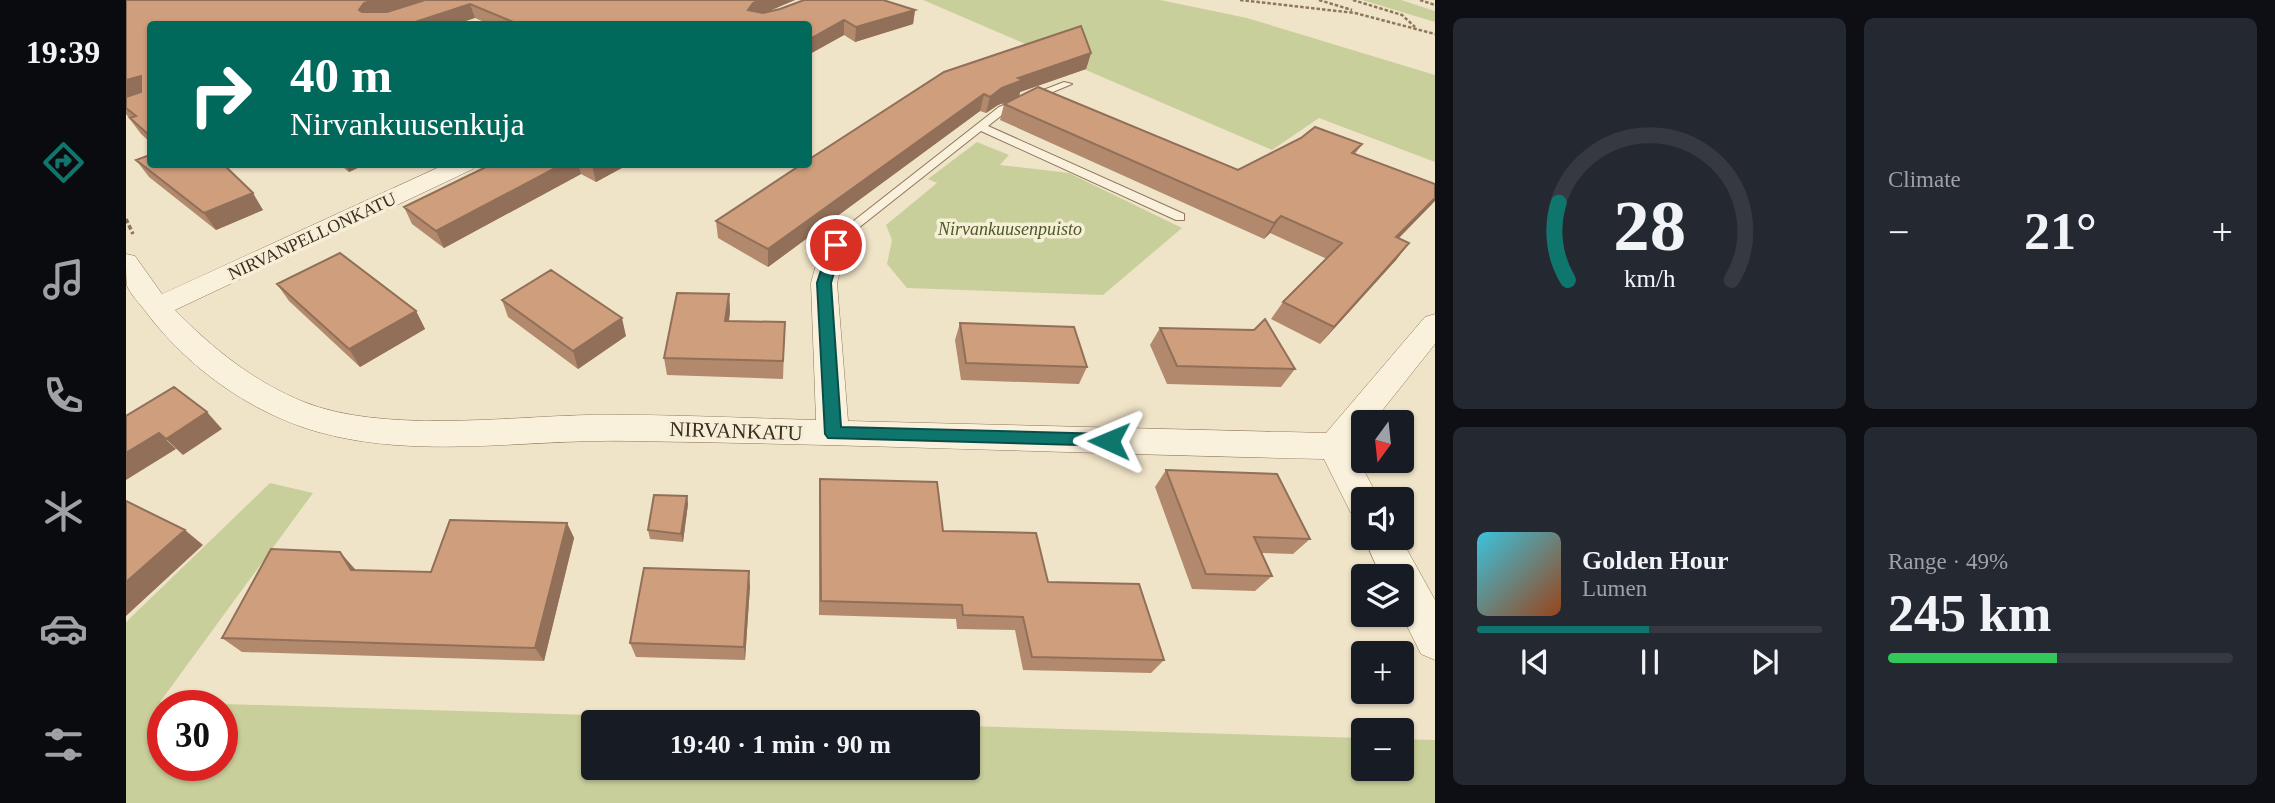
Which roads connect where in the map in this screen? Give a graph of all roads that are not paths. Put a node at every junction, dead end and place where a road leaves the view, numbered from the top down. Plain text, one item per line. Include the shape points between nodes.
1 (1067, 84) dead end
2 (979, 126) junction
3 (456, 168) edge
4 (1180, 217) dead end
5 (843, 234) joint
6 (131, 251) edge
7 (158, 307) junction
8 (1435, 324) edge
9 (834, 434) junction
10 (1334, 446) junction
11 (1355, 487) edge
12 (1414, 599) edge
13 (1435, 640) edge

1 - 2 lane via 1003,109
2 - 4 lane
2 - 5 lane
3 - 7 street, NIRVANPELLONKATU
5 - 9 street via 833,250 824,283
6 - 7 street, NIRVANKATU
7 - 9 street, NIRVANKATU via 237,381 295,412 353,426 410,433 615,428
8 - 10 street
9 - 10 street, NIRVANKATU
10 - 11 street
12 - 13 street

